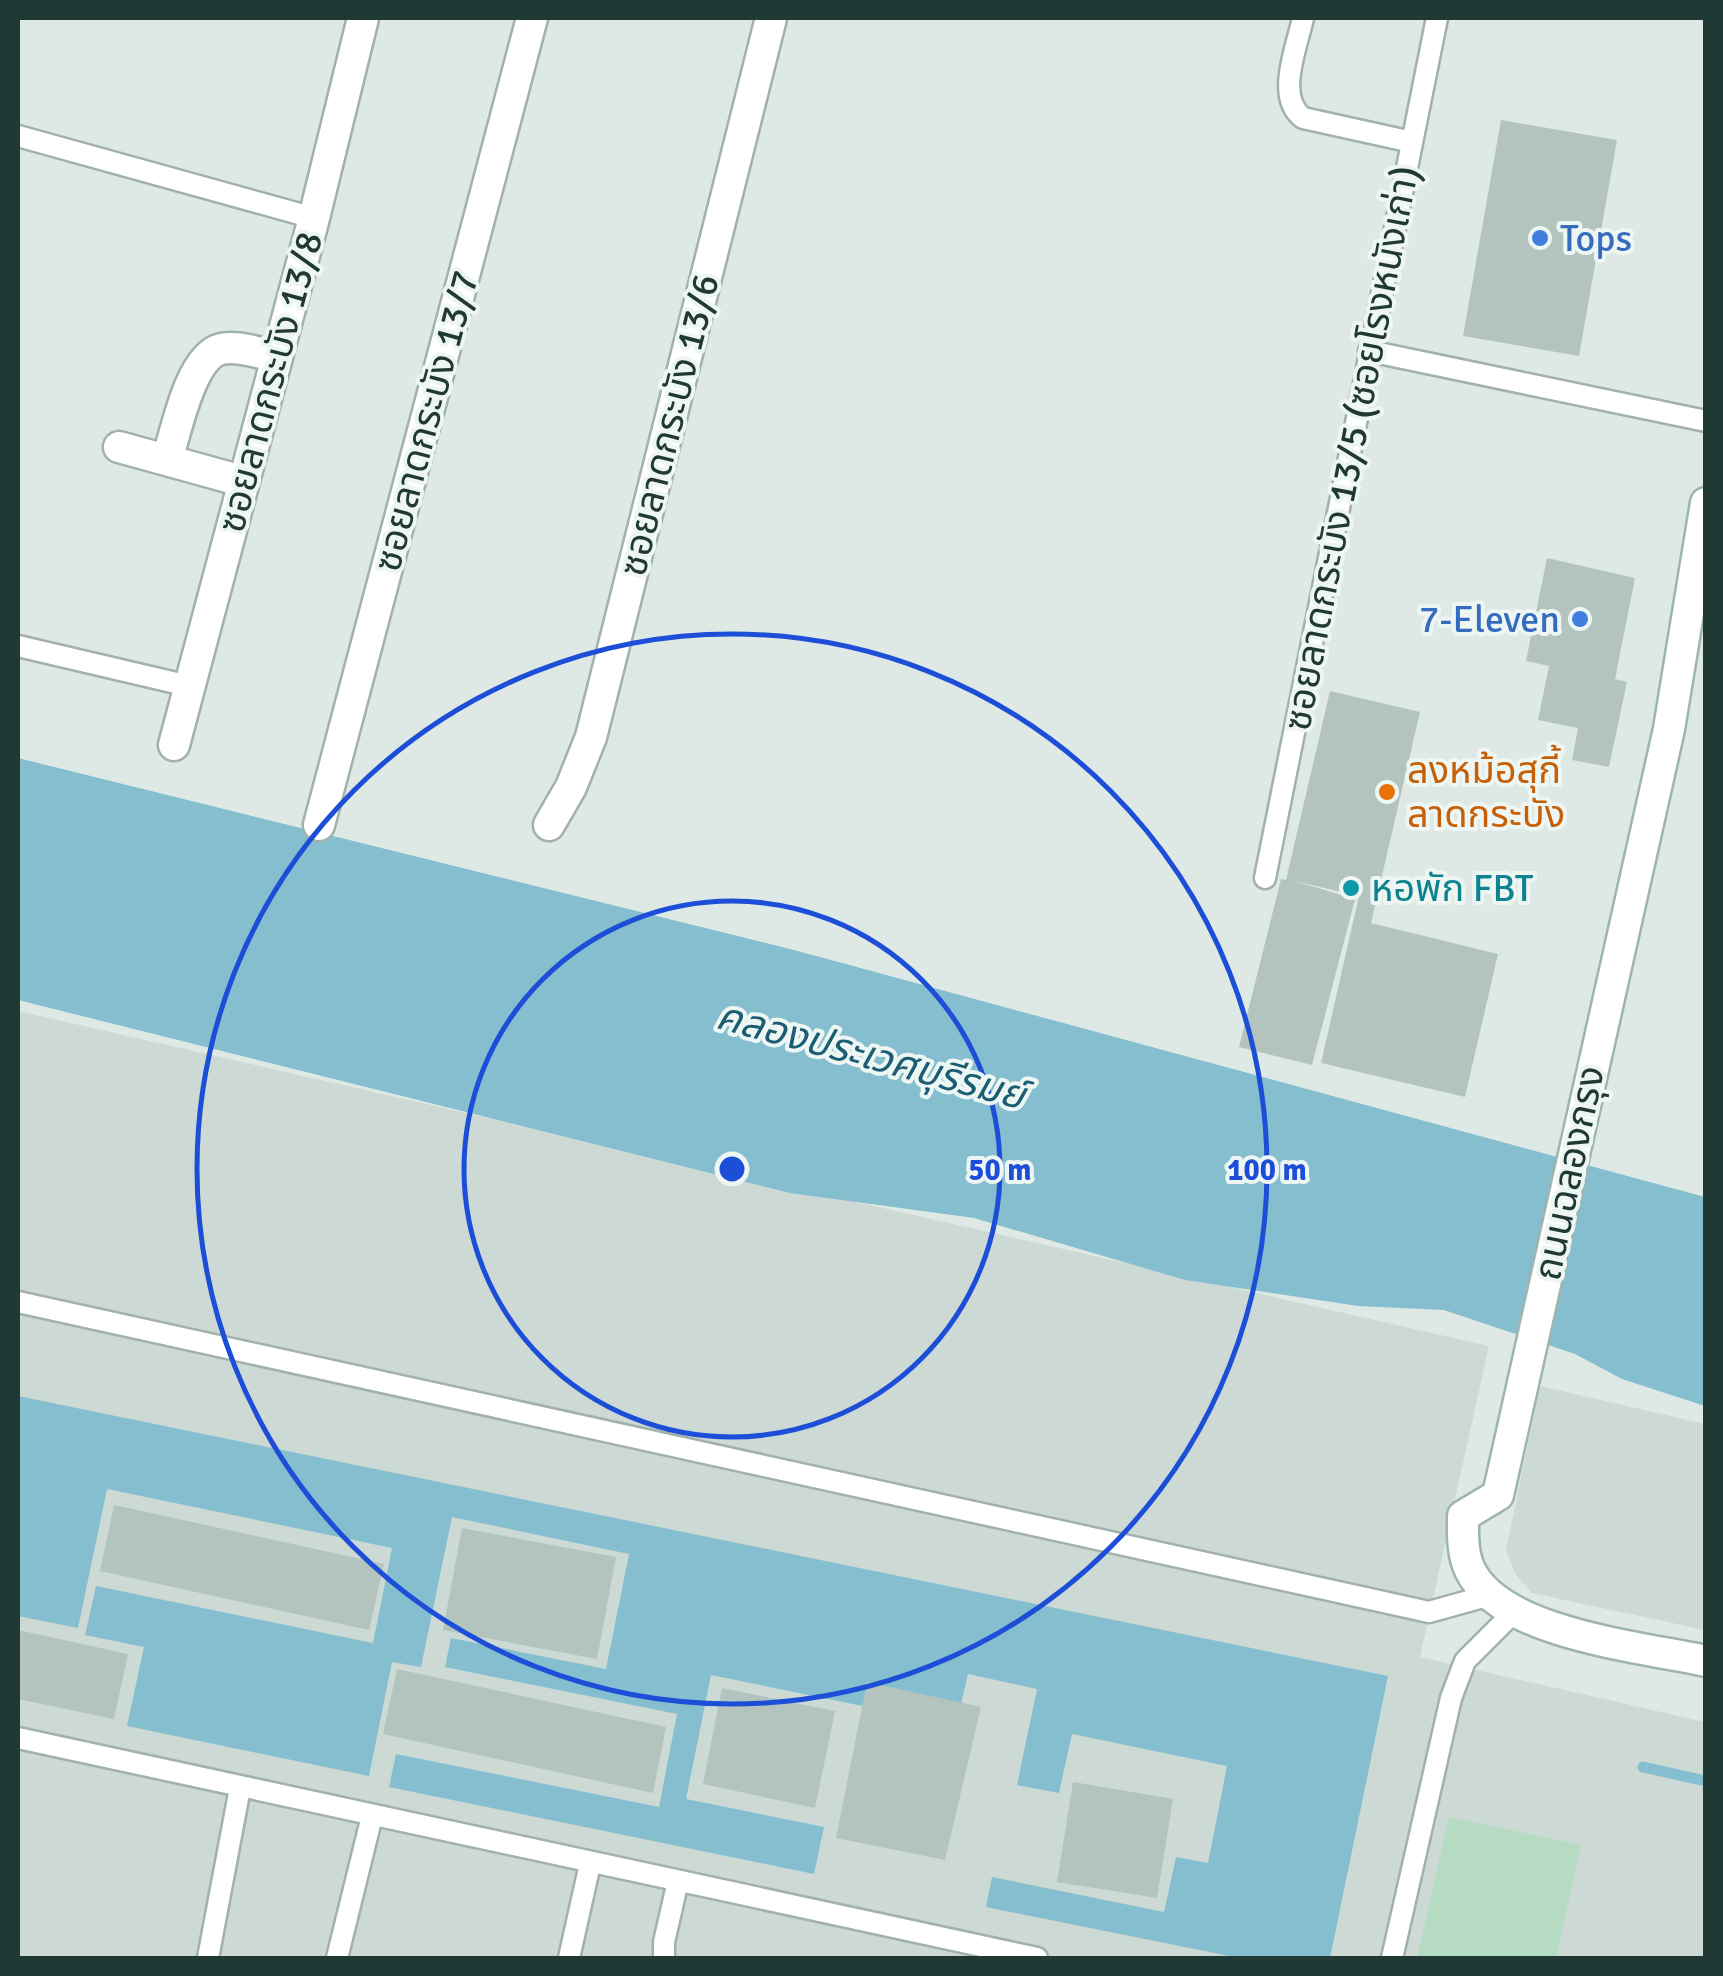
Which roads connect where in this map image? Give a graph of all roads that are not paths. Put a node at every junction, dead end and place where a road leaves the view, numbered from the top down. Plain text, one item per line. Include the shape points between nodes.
1 (363, 18) edge
2 (532, 18) edge
3 (771, 18) edge
4 (1303, 18) edge
5 (1437, 18) edge
6 (18, 136) edge
7 (1412, 142) junction
8 (314, 218) junction
9 (1369, 351) junction
10 (275, 356) junction
11 (1706, 421) edge
12 (118, 447) dead end
13 (168, 460) junction
14 (242, 480) junction
15 (1706, 503) edge
16 (18, 646) edge
17 (189, 686) junction
18 (174, 745) dead end
19 (319, 825) dead end
20 (549, 825) dead end
21 (1265, 878) dead end
22 (18, 1302) edge
23 (1502, 1604) junction
24 (1706, 1661) edge
25 (18, 1738) edge
26 (240, 1788) junction
27 (372, 1816) junction
28 (590, 1864) junction
29 (678, 1880) junction
30 (208, 1958) edge
31 (336, 1958) edge
32 (569, 1958) edge
33 (664, 1958) edge
34 (1037, 1958) edge
35 (1392, 1958) edge

1 - 8 street, ซอยลาดกระบัง 13/8
2 - 19 street, ซอยลาดกระบัง 13/7
3 - 20 street, ซอยลาดกระบัง 13/6 via 590,736
4 - 7 lane via 1290,82 1293,110 1303,118
5 - 7 lane, ซอยลาดกระบัง 13/5 (ซอยโรงหนังเก่า)
6 - 8 lane
7 - 9 lane, ซอยลาดกระบัง 13/5 (ซอยโรงหนังเก่า)
8 - 10 street, ซอยลาดกระบัง 13/8
9 - 11 lane
9 - 21 lane, ซอยลาดกระบัง 13/5 (ซอยโรงหนังเก่า)
10 - 13 street via 224,348 210,354 190,385
10 - 14 street, ซอยลาดกระบัง 13/8
12 - 13 street
13 - 14 street
14 - 17 street, ซอยลาดกระบัง 13/8
15 - 23 street, ถนนฉลองกรุง via 1669,729 1498,1495 1463,1516 1470,1571
16 - 17 lane
17 - 18 street, ซอยลาดกระบัง 13/8
22 - 23 lane via 1430,1612
23 - 24 street via 1586,1635
23 - 35 lane via 1464,1661 1451,1698
25 - 26 lane
26 - 27 lane
26 - 30 lane
27 - 28 lane
27 - 31 lane
28 - 29 lane
28 - 32 lane
29 - 33 lane
29 - 34 lane

